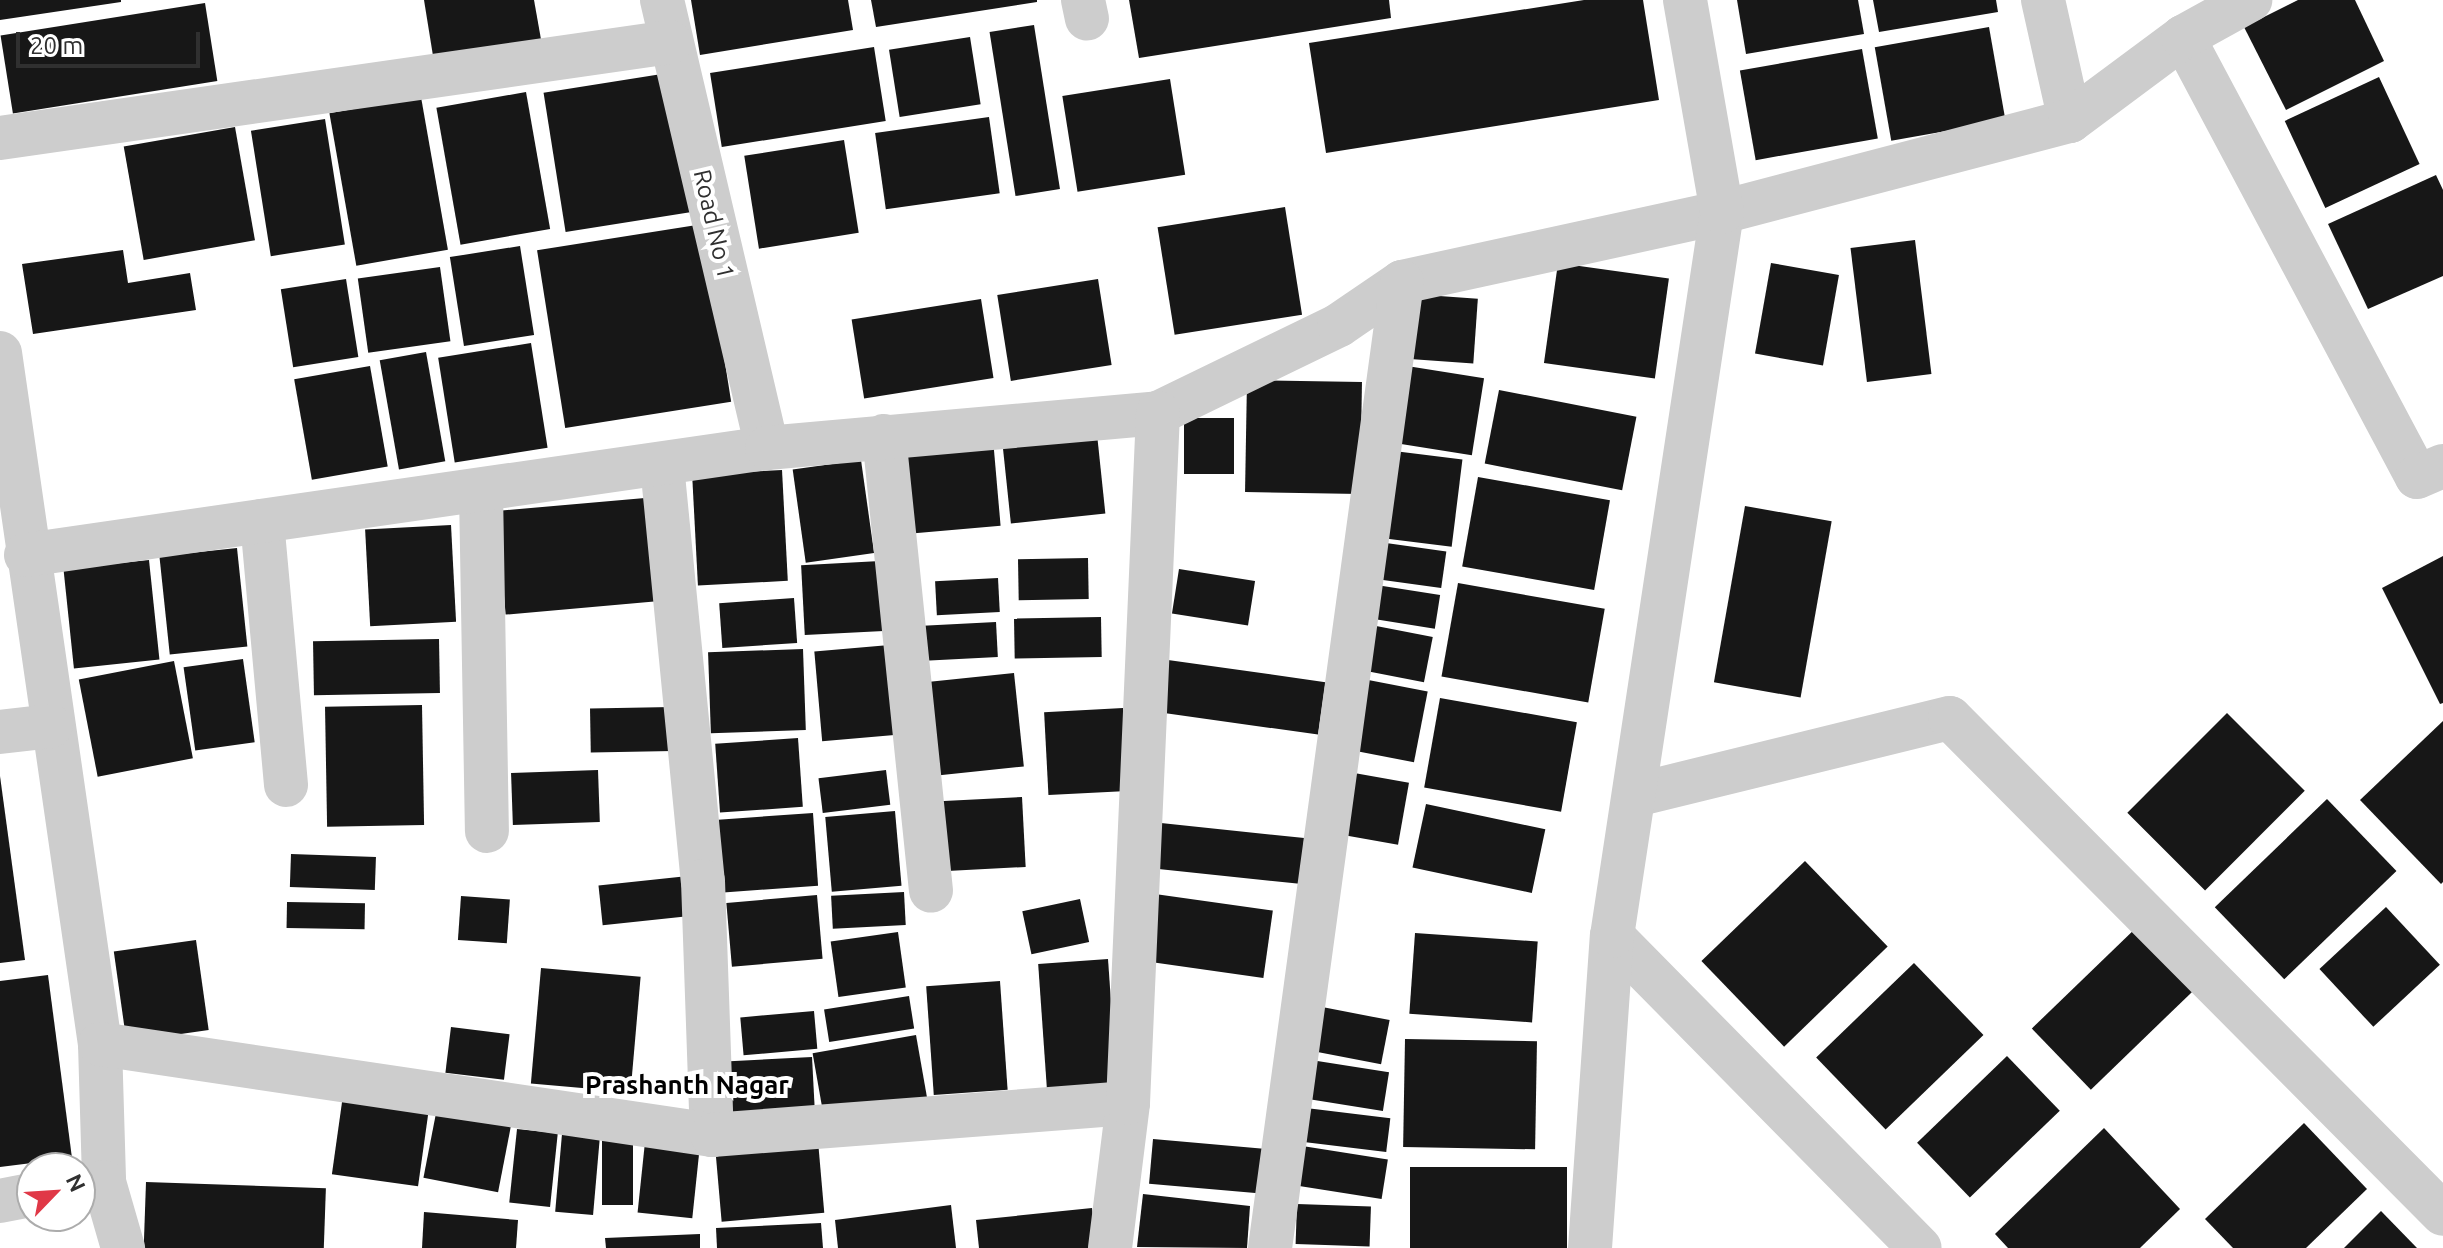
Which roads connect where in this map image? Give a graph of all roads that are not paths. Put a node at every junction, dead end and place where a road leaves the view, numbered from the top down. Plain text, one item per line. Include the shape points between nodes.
1 (1685, 0) edge
2 (2043, 0) edge
3 (2250, 0) edge
4 (666, 21) edge
5 (2183, 37) junction
6 (2070, 121) junction
7 (0, 138) edge
8 (1722, 212) junction
9 (1402, 282) junction
10 (0, 353) edge
11 (1158, 413) junction
12 (6, 421) edge
13 (884, 436) junction
14 (767, 448) junction
15 (662, 465) junction
16 (2443, 466) edge
17 (481, 492) junction
18 (262, 521) junction
19 (26, 555) junction
20 (51, 726) junction
21 (0, 732) edge
22 (286, 785) dead end
23 (1636, 795) junction
24 (487, 831) dead end
25 (931, 891) dead end
26 (1612, 936) junction
27 (100, 1044) junction
28 (1128, 1103) junction
29 (712, 1135) junction
30 (94, 1152) edge
31 (96, 1192) edge
32 (2443, 1214) edge
33 (123, 1248) edge
34 (1110, 1248) edge
35 (1270, 1248) edge
36 (1590, 1248) edge
37 (1920, 1248) edge

1 - 8 street
2 - 6 street
3 - 5 street
4 - 7 street
4 - 14 street, Road No 1
5 - 6 street
5 - 16 street via 2417,477
6 - 8 street
8 - 9 street
8 - 23 street
9 - 11 street via 1339,325
9 - 35 street
10 - 12 street
11 - 13 street
11 - 28 street
12 - 19 street
13 - 14 street
13 - 25 street
14 - 15 street
15 - 17 street
15 - 29 street via 704,894
17 - 18 street
17 - 24 street
18 - 19 street
18 - 22 street
19 - 20 street
20 - 21 street
20 - 27 street
23 - 26 street
23 - 32 street via 1950,718
26 - 36 street
26 - 37 street
27 - 29 street
27 - 30 street
28 - 29 street
28 - 34 street
31 - 33 street

